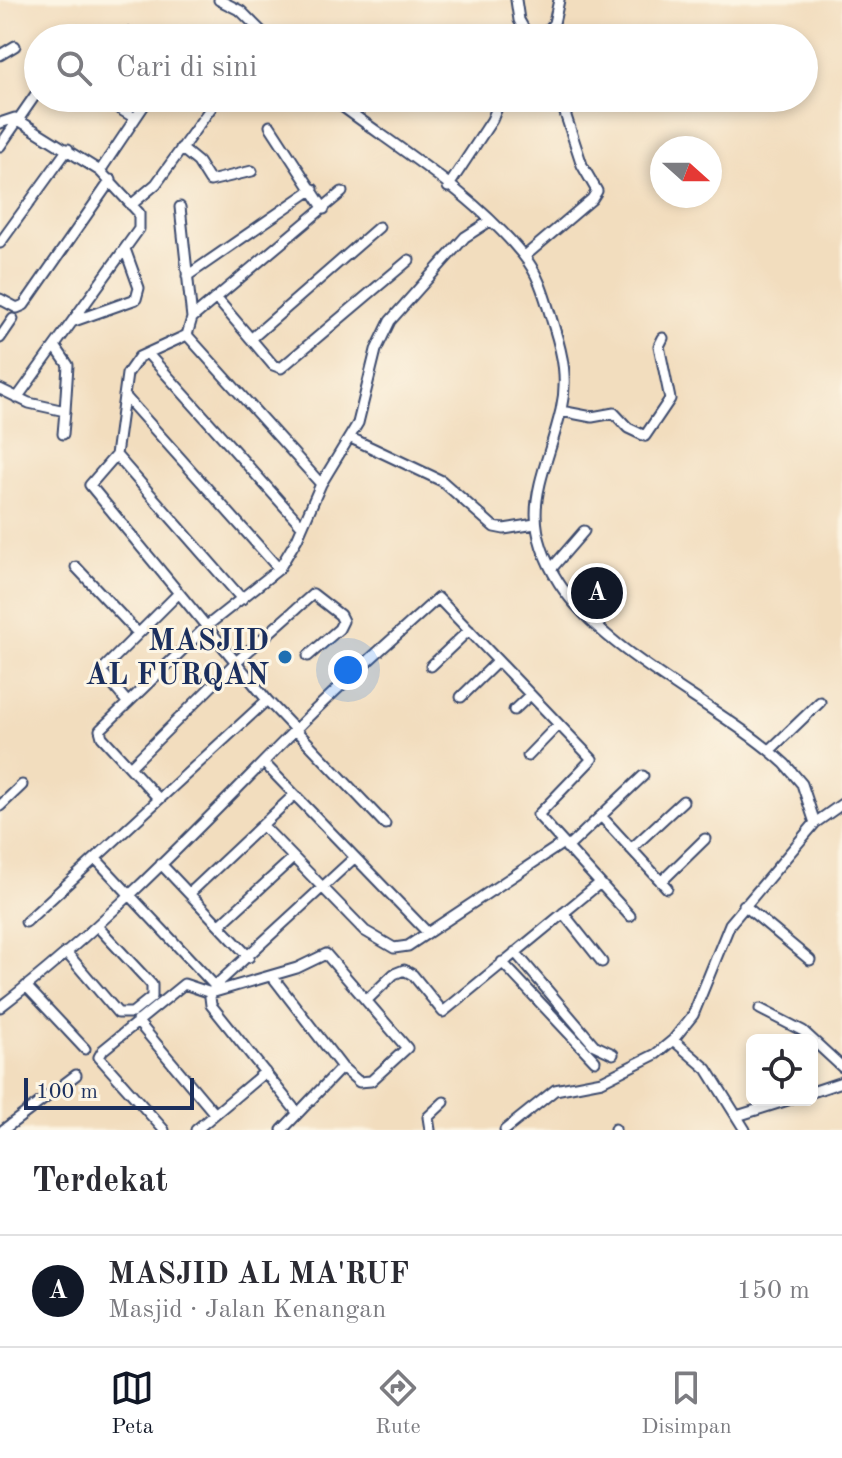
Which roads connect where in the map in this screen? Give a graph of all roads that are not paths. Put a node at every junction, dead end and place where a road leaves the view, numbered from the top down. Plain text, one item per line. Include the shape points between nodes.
1 (219, 0) edge
2 (516, 0) edge
3 (559, 0) edge
4 (254, 24) edge
5 (521, 24) edge
6 (553, 24) edge
7 (15, 46) dead end
8 (0, 55) edge
9 (24, 111) edge
10 (125, 112) edge
11 (139, 112) edge
12 (208, 112) edge
13 (351, 112) edge
14 (495, 112) edge
15 (565, 112) edge
16 (135, 118) junction
17 (18, 120) junction
18 (0, 123) edge
19 (270, 126) dead end
20 (0, 146) edge
21 (181, 148) junction
22 (68, 149) junction
23 (100, 171) junction
24 (252, 171) dead end
25 (111, 180) junction
26 (448, 187) junction
27 (313, 189) junction
28 (342, 192) dead end
29 (131, 205) junction
30 (180, 207) dead end
31 (324, 209) junction
32 (490, 221) junction
33 (379, 227) dead end
34 (0, 243) edge
35 (125, 249) junction
36 (525, 256) junction
37 (409, 260) dead end
38 (187, 276) junction
39 (0, 299) edge
40 (217, 299) junction
41 (192, 318) junction
42 (13, 319) dead end
43 (74, 321) junction
44 (187, 335) junction
45 (0, 338) edge
46 (252, 338) junction
47 (663, 338) dead end
48 (55, 346) junction
49 (148, 354) junction
50 (0, 389) edge
51 (124, 395) junction
52 (17, 398) junction
53 (65, 411) junction
54 (561, 411) junction
55 (63, 434) dead end
56 (351, 438) junction
57 (116, 455) junction
58 (321, 484) junction
59 (535, 524) junction
60 (301, 525) junction
61 (584, 531) dead end
62 (76, 567) dead end
63 (552, 568) junction
64 (279, 569) junction
65 (178, 594) junction
66 (242, 599) junction
67 (208, 625) junction
68 (469, 630) junction
69 (137, 632) junction
70 (308, 656) dead end
71 (498, 661) junction
72 (236, 662) junction
73 (431, 666) dead end
74 (530, 695) junction
75 (461, 697) dead end
76 (267, 700) junction
77 (820, 702) dead end
78 (128, 703) junction
79 (514, 710) dead end
80 (558, 725) junction
81 (296, 729) junction
82 (770, 750) junction
83 (528, 756) dead end
84 (265, 764) junction
85 (130, 767) junction
86 (643, 776) dead end
87 (22, 785) dead end
88 (294, 795) junction
89 (159, 799) junction
90 (683, 801) dead end
91 (0, 806) edge
92 (840, 808) edge
93 (601, 816) junction
94 (815, 823) junction
95 (385, 824) dead end
96 (263, 826) junction
97 (705, 839) dead end
98 (565, 845) junction
99 (631, 849) junction
100 (293, 858) junction
101 (96, 859) junction
102 (353, 859) junction
103 (161, 864) junction
104 (600, 883) junction
105 (322, 890) junction
106 (190, 893) junction
107 (129, 895) junction
108 (744, 905) junction
109 (563, 913) junction
110 (630, 916) dead end
111 (26, 922) dead end
112 (220, 925) junction
113 (97, 926) junction
114 (427, 932) junction
115 (66, 952) junction
116 (249, 957) junction
117 (509, 957) junction
118 (810, 960) dead end
119 (602, 962) dead end
120 (272, 976) junction
121 (26, 986) junction
122 (213, 990) junction
123 (367, 1000) junction
124 (0, 1007) edge
125 (760, 1009) dead end
126 (137, 1021) junction
127 (673, 1040) junction
128 (85, 1049) dead end
129 (613, 1054) dead end
130 (595, 1061) dead end
131 (342, 1067) junction
132 (842, 1067) edge
133 (265, 1072) junction
134 (76, 1075) dead end
135 (842, 1083) edge
136 (818, 1090) edge
137 (444, 1102) dead end
138 (769, 1106) edge
139 (296, 1111) junction
140 (215, 1114) junction
141 (737, 1116) junction
142 (3, 1130) edge
143 (164, 1130) edge
144 (196, 1130) edge
145 (282, 1130) edge
146 (430, 1130) edge
147 (505, 1130) edge
148 (745, 1130) edge

1 - 4 street
2 - 5 street
3 - 6 street
7 - 8 street
9 - 17 street
10 - 16 street
11 - 16 street
12 - 21 street
13 - 26 street
14 - 26 street
15 - 36 street via 582,165 597,191
16 - 23 street
17 - 18 street
17 - 20 street
17 - 22 street
19 - 27 street
21 - 24 street via 210,181
21 - 29 street via 156,184
22 - 23 street
22 - 34 street
23 - 25 street
25 - 29 street
25 - 39 street via 24,305 17,308
26 - 32 street
27 - 31 street
27 - 38 street
28 - 31 street
29 - 35 street via 140,224
30 - 38 street
31 - 40 street
32 - 36 street
32 - 56 street via 465,237 390,321 376,350 363,412
33 - 46 street
35 - 43 street
35 - 43 street via 139,288 136,299
36 - 54 street via 562,353 566,371
37 - 46 street via 285,367 273,365
38 - 41 street
40 - 41 street
40 - 46 street
41 - 44 street
42 - 45 street
43 - 48 street
44 - 49 street
44 - 58 street
47 - 54 street via 659,346 670,399 645,436 614,413 592,417
48 - 52 street
48 - 53 street via 68,365
49 - 51 street via 132,364
49 - 60 street
50 - 52 street
51 - 57 street
51 - 64 street
52 - 53 street
53 - 55 street
54 - 59 street via 544,463
56 - 58 street
56 - 59 street via 442,481 494,527
57 - 65 street via 90,485
57 - 66 street
58 - 60 street
59 - 63 street
60 - 64 street
61 - 63 street
62 - 69 street
63 - 82 street via 560,585 597,626
64 - 66 street
65 - 67 street
65 - 69 street
66 - 67 street
67 - 72 street
67 - 78 street
68 - 71 street
68 - 73 street
68 - 81 street via 438,598
69 - 78 street via 100,673
70 - 72 street via 343,621 313,594
71 - 74 street
71 - 75 street
72 - 76 street
72 - 85 street
74 - 79 street
74 - 80 street
76 - 81 street
76 - 89 street
77 - 82 street
78 - 85 street via 100,734
80 - 83 street
80 - 98 street via 593,761 538,815
81 - 84 street
81 - 95 street
82 - 94 street via 802,784
84 - 88 street
84 - 103 street
85 - 89 street
86 - 93 street
87 - 91 street
88 - 96 street
88 - 102 street
89 - 101 street
90 - 99 street
92 - 94 street
93 - 98 street
93 - 99 street
94 - 108 street
96 - 100 street
96 - 106 street
97 - 99 street via 664,885
98 - 104 street
98 - 114 street
100 - 105 street
100 - 112 street
101 - 107 street
101 - 111 street
102 - 105 street
102 - 114 street
103 - 106 street
103 - 107 street
104 - 109 street
104 - 110 street
105 - 114 street via 365,931 394,948 408,946
105 - 116 street
106 - 112 street
107 - 113 street
107 - 122 street
108 - 118 street
108 - 127 street via 717,951 693,1015
109 - 117 street
109 - 119 street
112 - 116 street
113 - 115 street
113 - 115 street via 152,985 152,997 132,1013 118,1013
115 - 121 street
116 - 122 street
117 - 123 street via 443,1012 404,970
117 - 129 street via 594,1045
117 - 130 street
120 - 122 street
120 - 123 street via 326,954
120 - 131 street
121 - 124 street
121 - 128 street
122 - 126 street via 184,984
122 - 133 street via 211,1005
123 - 131 street via 407,1048 367,1082 359,1082
125 - 132 street via 803,1031
126 - 140 street
126 - 143 street via 103,1050 100,1061
127 - 141 street via 700,1061
127 - 147 street via 612,1076 555,1090
131 - 139 street
133 - 139 street
133 - 140 street
134 - 142 street
135 - 136 street
137 - 146 street via 430,1114
138 - 141 street
139 - 145 street
140 - 144 street
141 - 148 street

